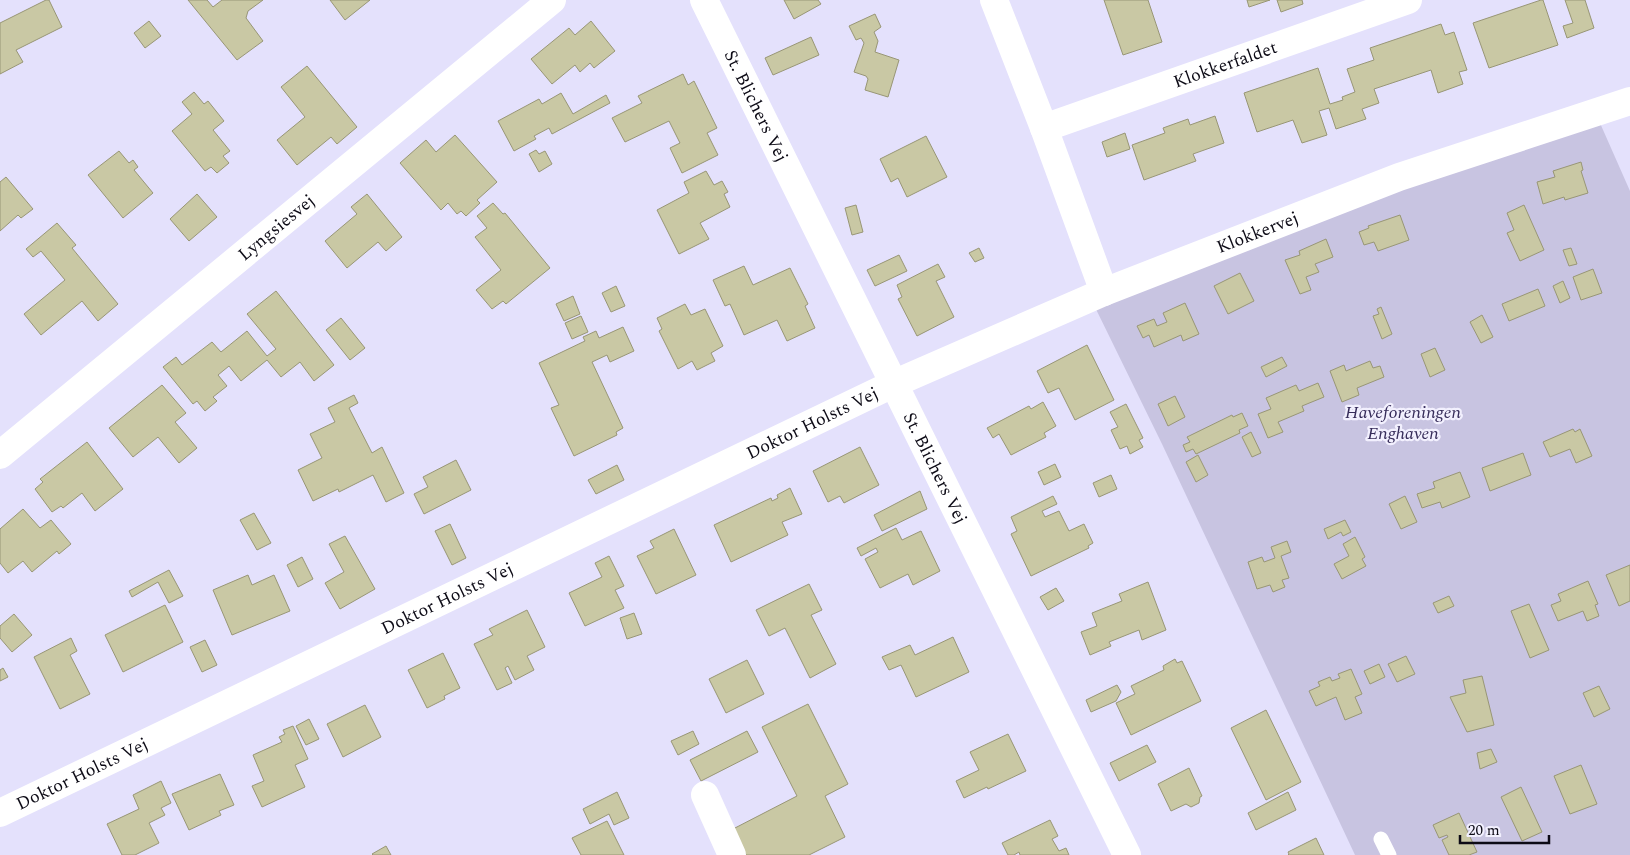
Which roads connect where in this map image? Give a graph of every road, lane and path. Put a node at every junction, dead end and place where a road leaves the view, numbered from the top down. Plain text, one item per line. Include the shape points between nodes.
1 (552, 0) edge
2 (704, 0) edge
3 (994, 0) edge
4 (1408, 0) edge
5 (1630, 101) edge
6 (1044, 128) junction
7 (1104, 292) junction
8 (893, 384) junction
9 (0, 455) edge
10 (705, 795) dead end
11 (0, 813) edge
12 (1381, 839) dead end
13 (732, 855) edge
14 (1127, 855) edge
15 (1389, 855) edge

1 - 9 street, Lyngsiesvej
2 - 8 street, St. Blichers Vej
3 - 6 street
4 - 6 street, Klokkerfaldet
5 - 7 street, Klokkervej via 1399,177
6 - 7 street
7 - 8 street, Klokkervej
8 - 11 street, Doktor Holsts Vej
8 - 14 street, St. Blichers Vej
10 - 13 street
12 - 15 lane

